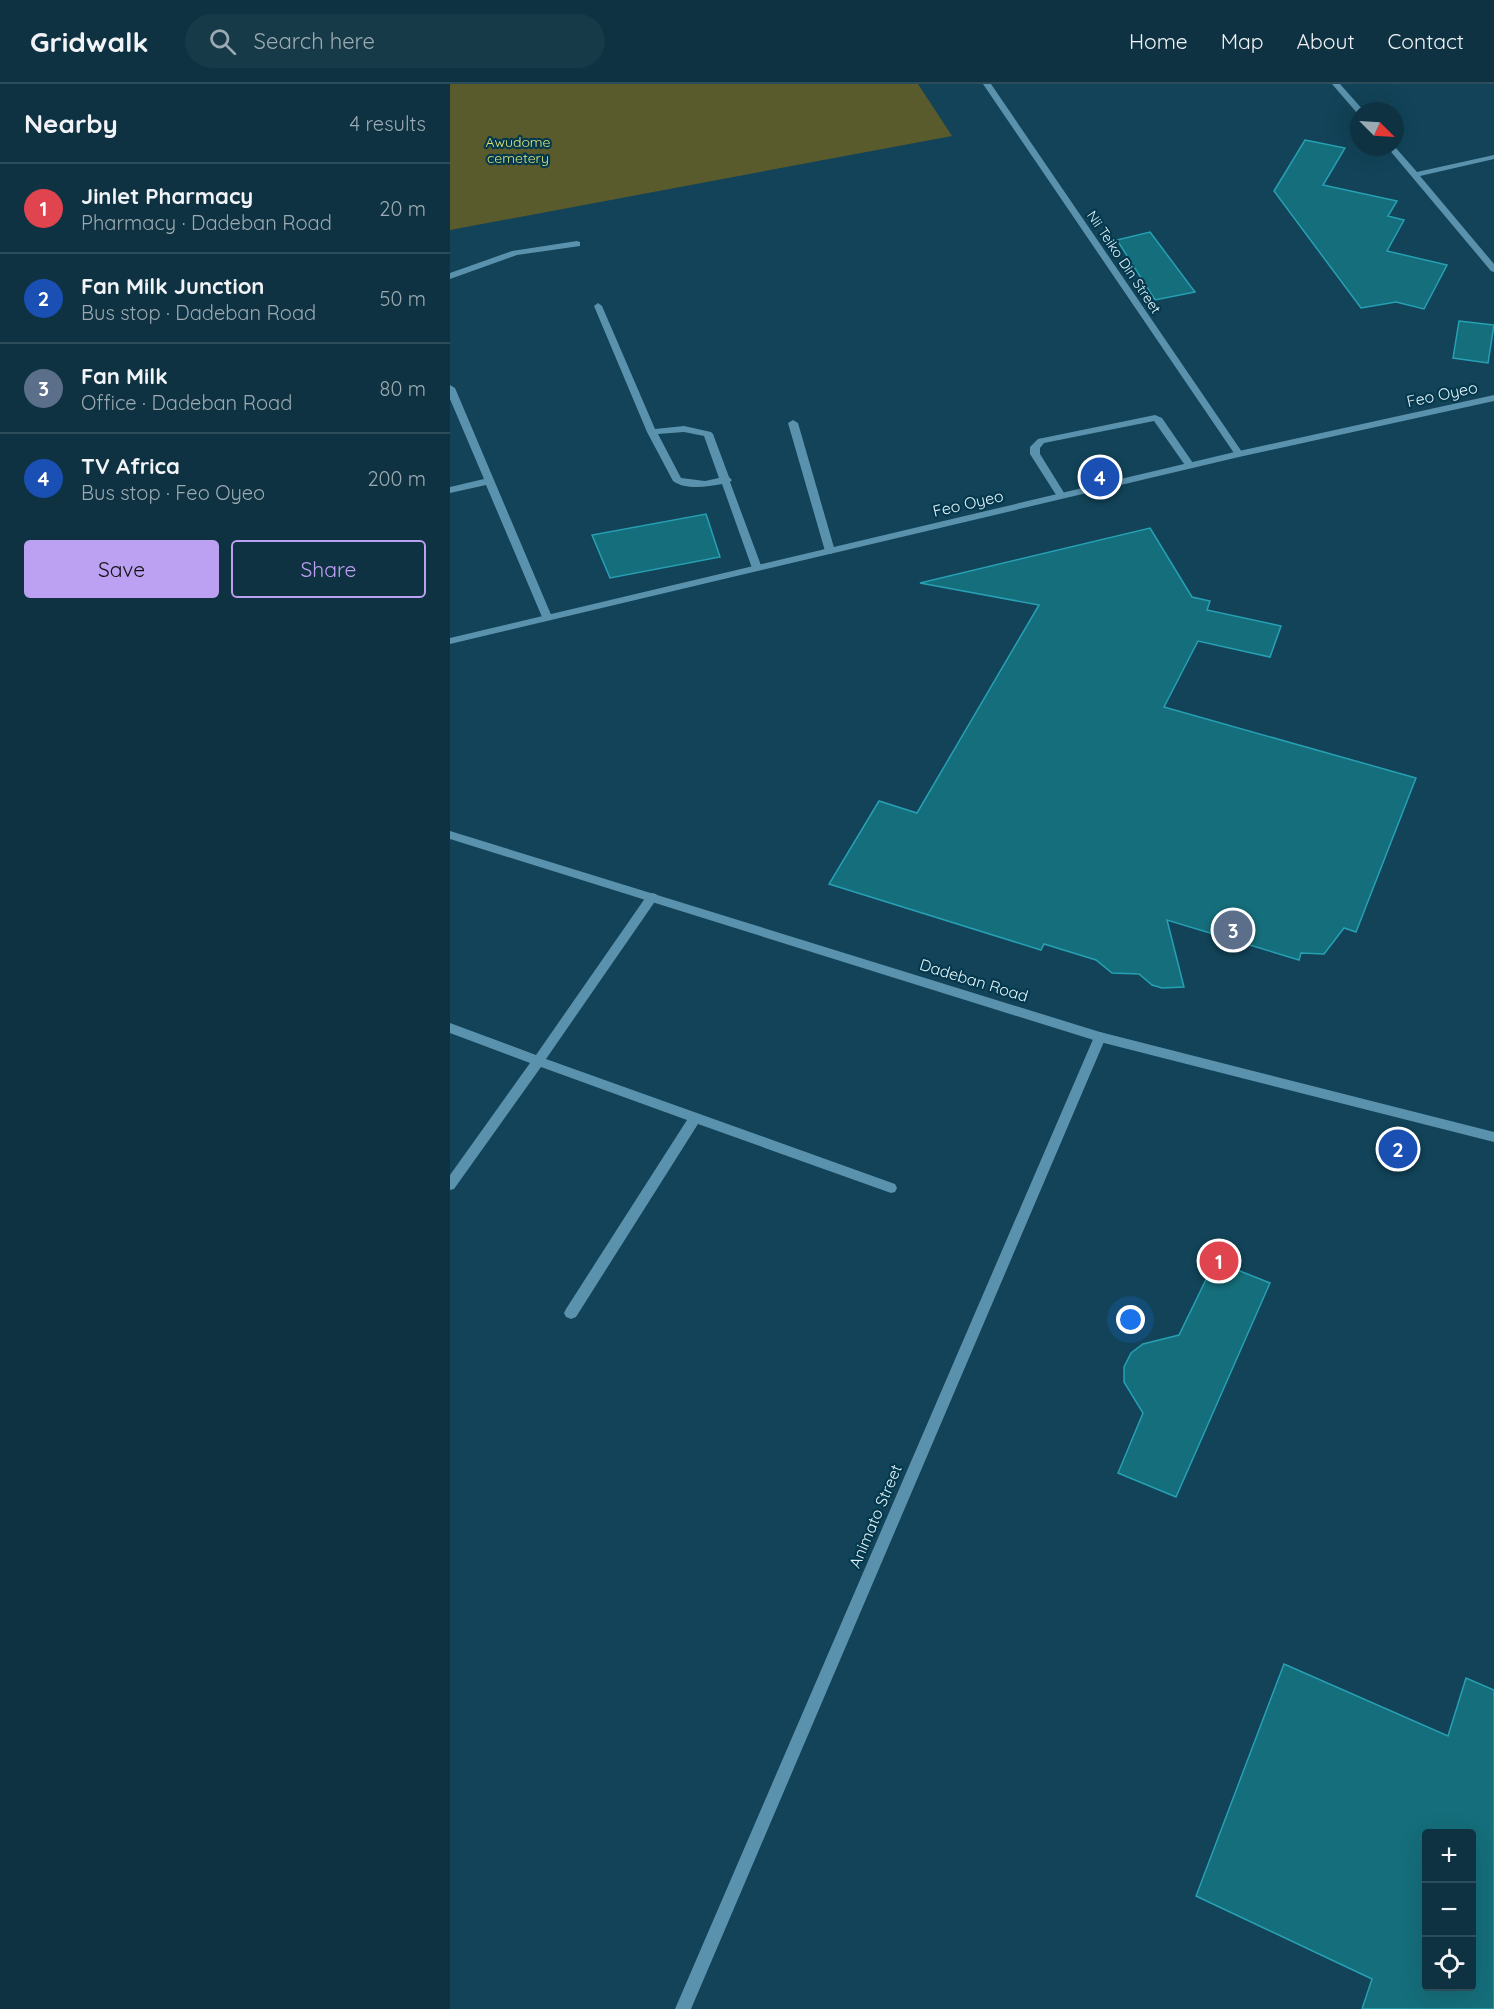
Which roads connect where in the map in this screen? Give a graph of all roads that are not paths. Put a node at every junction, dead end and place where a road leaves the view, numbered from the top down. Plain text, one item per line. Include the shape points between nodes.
1 (987, 84) edge
2 (1336, 84) edge
3 (1352, 102) edge
4 (1399, 156) edge
5 (1494, 157) edge
6 (1415, 174) junction
7 (577, 244) dead end
8 (1494, 269) edge
9 (450, 276) edge
10 (598, 306) dead end
11 (450, 388) edge
12 (1494, 398) edge
13 (794, 423) dead end
14 (652, 432) junction
15 (1239, 454) junction
16 (1190, 466) junction
17 (727, 480) junction
18 (489, 481) junction
19 (450, 490) edge
20 (1061, 496) junction
21 (830, 551) junction
22 (757, 568) junction
23 (547, 617) junction
24 (450, 641) edge
25 (450, 835) edge
26 (652, 897) junction
27 (450, 1028) edge
28 (1100, 1037) junction
29 (538, 1061) junction
30 (696, 1117) junction
31 (1494, 1137) edge
32 (450, 1185) edge
33 (891, 1188) dead end
34 (572, 1313) dead end
35 (683, 2009) edge

1 - 15 street, Nii Teiko Din Street
2 - 3 street
4 - 6 street
5 - 6 street
6 - 8 street
7 - 9 street via 515,253
10 - 14 street
11 - 18 street
12 - 15 street, Feo Oyeo
13 - 21 street
14 - 17 street via 678,481 705,484
14 - 17 street via 696,429 708,434
15 - 16 street, Feo Oyeo
16 - 20 street, Feo Oyeo
16 - 20 street via 1155,418 1041,441 1035,454
17 - 22 street
18 - 19 street
18 - 23 street
20 - 21 street, Feo Oyeo
21 - 22 street, Feo Oyeo
22 - 23 street, Feo Oyeo
23 - 24 street, Feo Oyeo
25 - 26 street, Dadeban Road
26 - 28 street, Dadeban Road
26 - 29 street
27 - 29 street
28 - 31 street, Dadeban Road
28 - 35 street, Animato Street
29 - 30 street
29 - 32 street
30 - 33 street
30 - 34 street

